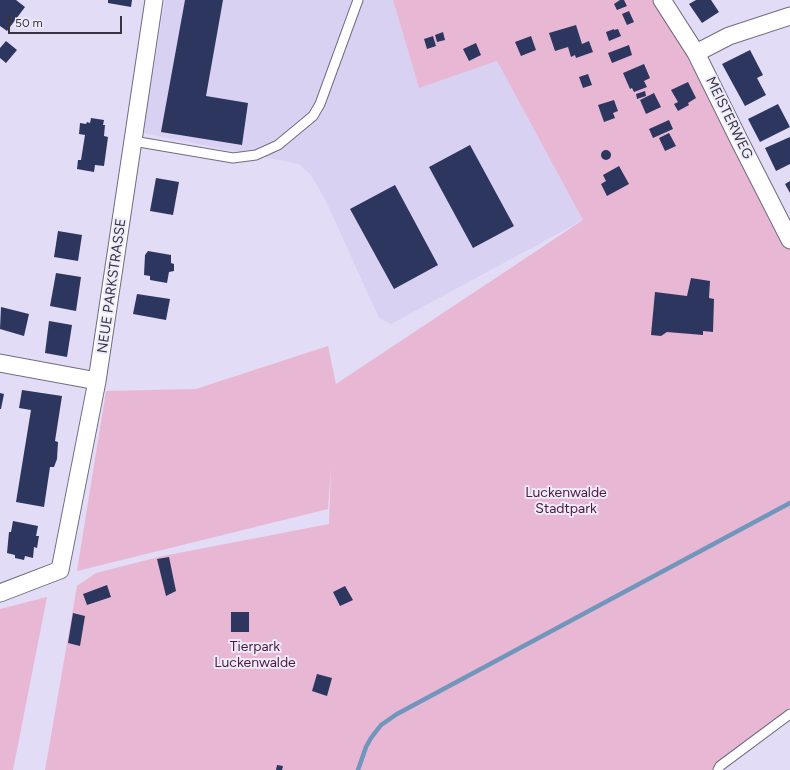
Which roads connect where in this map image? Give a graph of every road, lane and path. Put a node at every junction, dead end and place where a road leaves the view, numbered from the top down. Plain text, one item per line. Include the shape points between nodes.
1 (154, 0) edge
2 (358, 0) edge
3 (662, 0) edge
4 (790, 16) edge
5 (696, 53) junction
6 (133, 141) junction
7 (790, 240) edge
8 (0, 363) edge
9 (97, 381) junction
10 (0, 593) edge
11 (790, 714) edge
12 (718, 770) edge

1 - 6 street, NEUE PARKSTRASSE
2 - 6 lane via 320,104 313,116 278,145 256,155 232,158
3 - 5 street, MEISTERWEG
4 - 5 street via 729,36
5 - 7 street, MEISTERWEG
6 - 9 street, NEUE PARKSTRASSE
8 - 9 street
9 - 10 street, NEUE PARKSTRASSE via 60,570
11 - 12 lane

